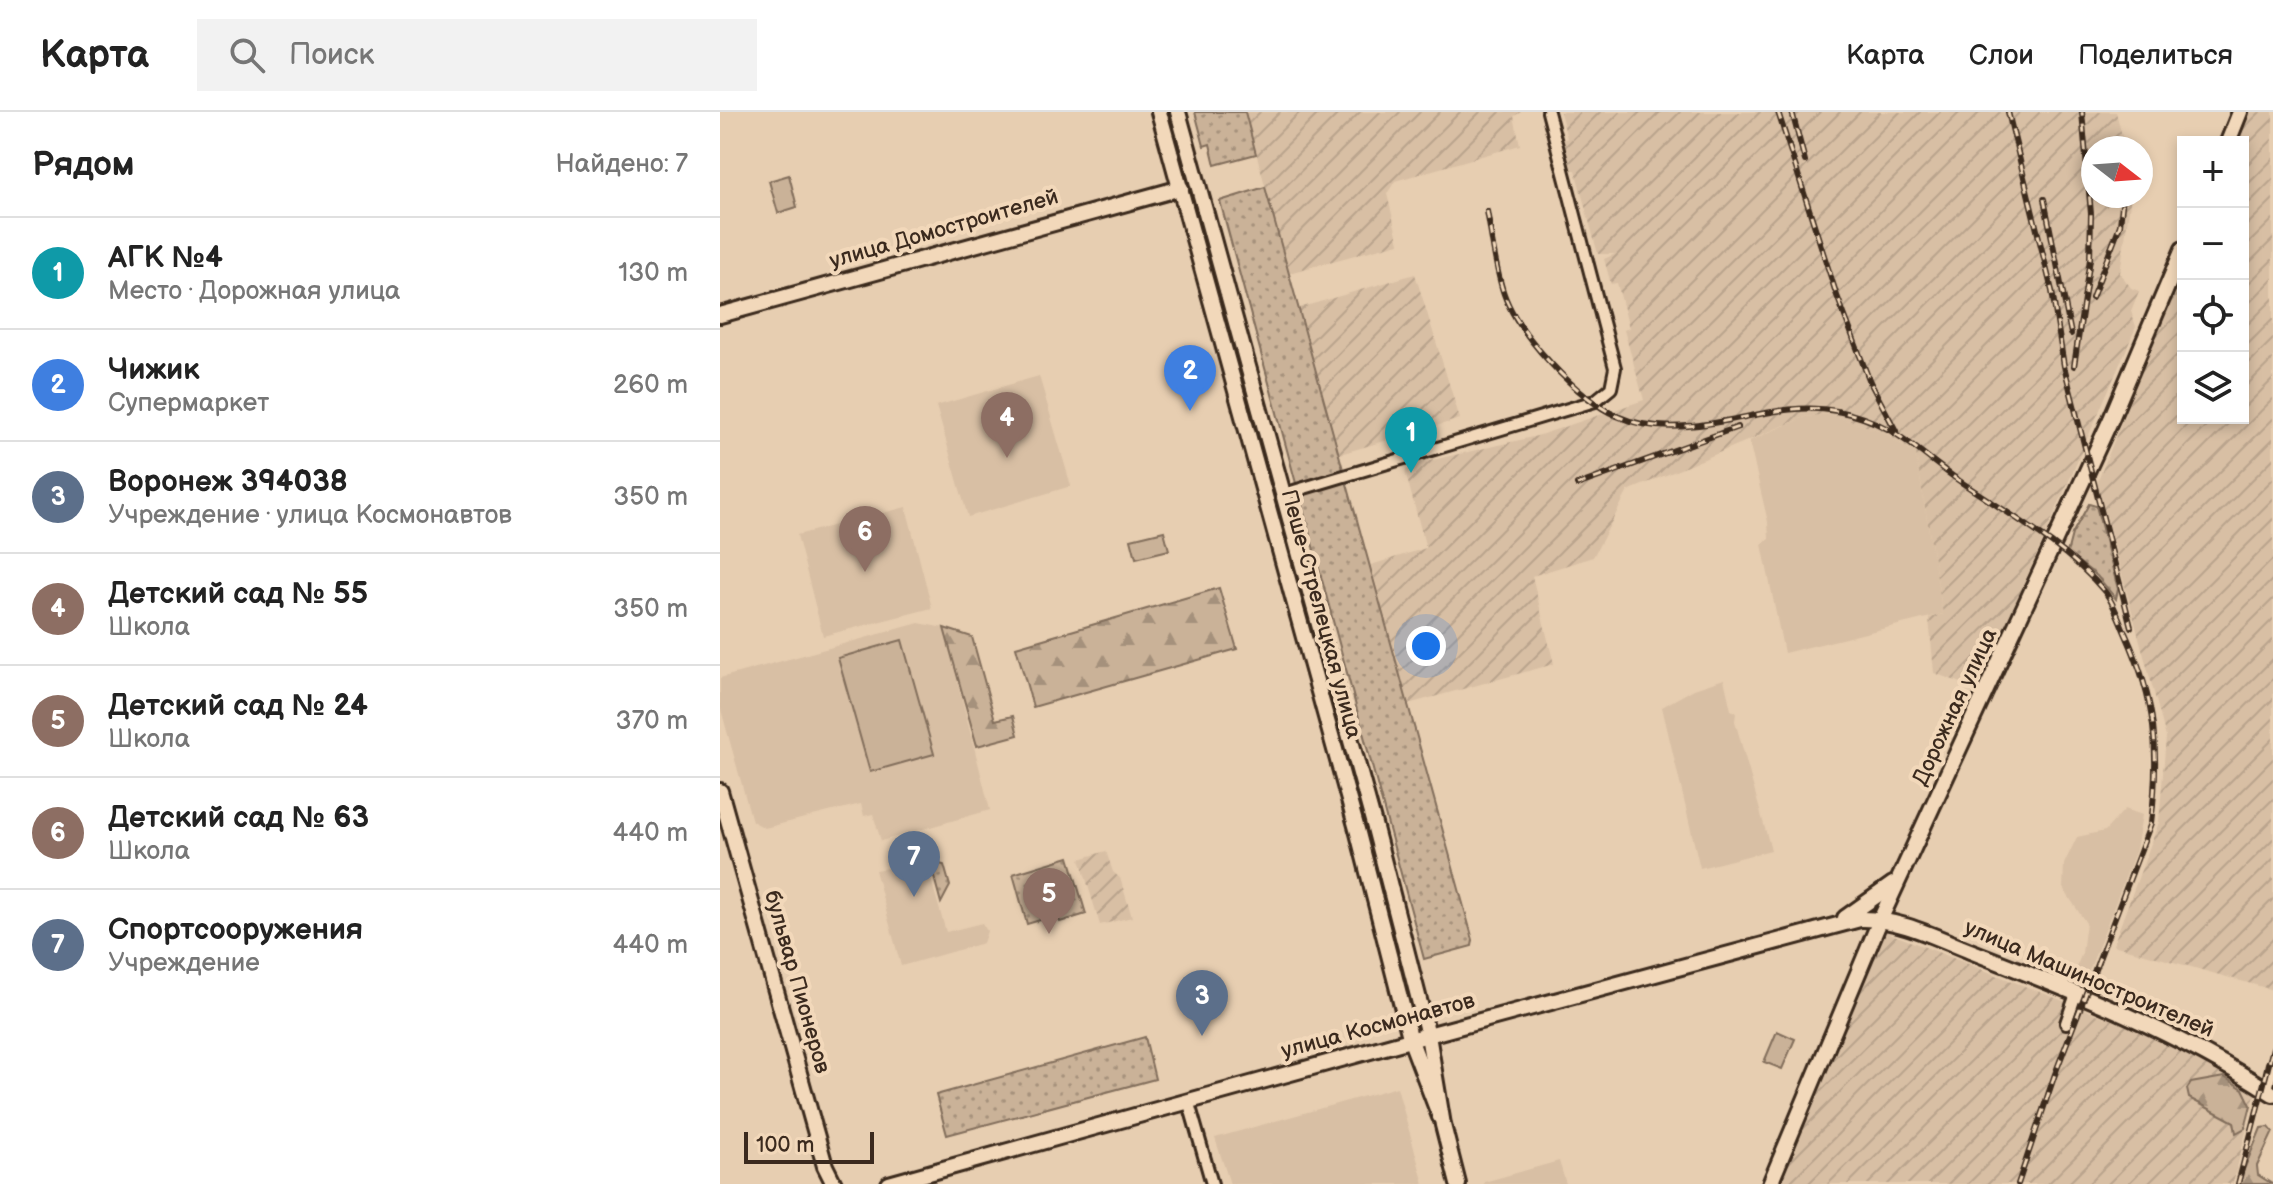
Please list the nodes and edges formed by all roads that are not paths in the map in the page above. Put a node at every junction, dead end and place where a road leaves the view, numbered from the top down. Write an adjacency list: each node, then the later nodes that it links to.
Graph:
1 (1159, 112): 6 (street, Пеше-Стрелецкая улица)
2 (1178, 112): 9 (street, Пеше-Стрелецкая улица)
3 (1548, 112): 9 (street)
4 (2240, 112): 5 (street)
5 (2230, 136)
6 (1181, 188): 8 (street, улица Домостроителей); 17 (street, Пеше-Стрелецкая улица)
7 (2177, 263): 11 (street, Дорожная улица)
8 (720, 315)
9 (1284, 494): 16 (street, Пеше-Стрелецкая улица)
10 (720, 791): 22 (street, бульвар Пионеров)
11 (1899, 879): 12 (street, Дорожная улица); 13 (street)
12 (1881, 918): 13 (street, улица Космонавтов); 14 (street, улица Машиностроителей); 26 (street, Дорожная улица)
13 (1834, 923): 16 (street, улица Космонавтов)
14 (2076, 994): 15 (street); 19 (street, улица Машиностроителей)
15 (2066, 1023)
16 (1428, 1035): 17 (street, улица Космонавтов); 21 (street, Пеше-Стрелецкая улица)
17 (1411, 1041): 20 (street, улица Космонавтов); 21 (street, Пеше-Стрелецкая улица)
18 (2273, 1064): 19 (street)
19 (2270, 1092)
20 (1188, 1100): 23 (street, улица Космонавтов); 24 (street)
21 (1443, 1125): 25 (street, Пеше-Стрелецкая улица)
22 (834, 1184)
23 (889, 1184)
24 (1212, 1184)
25 (1458, 1184)
26 (1770, 1184)

